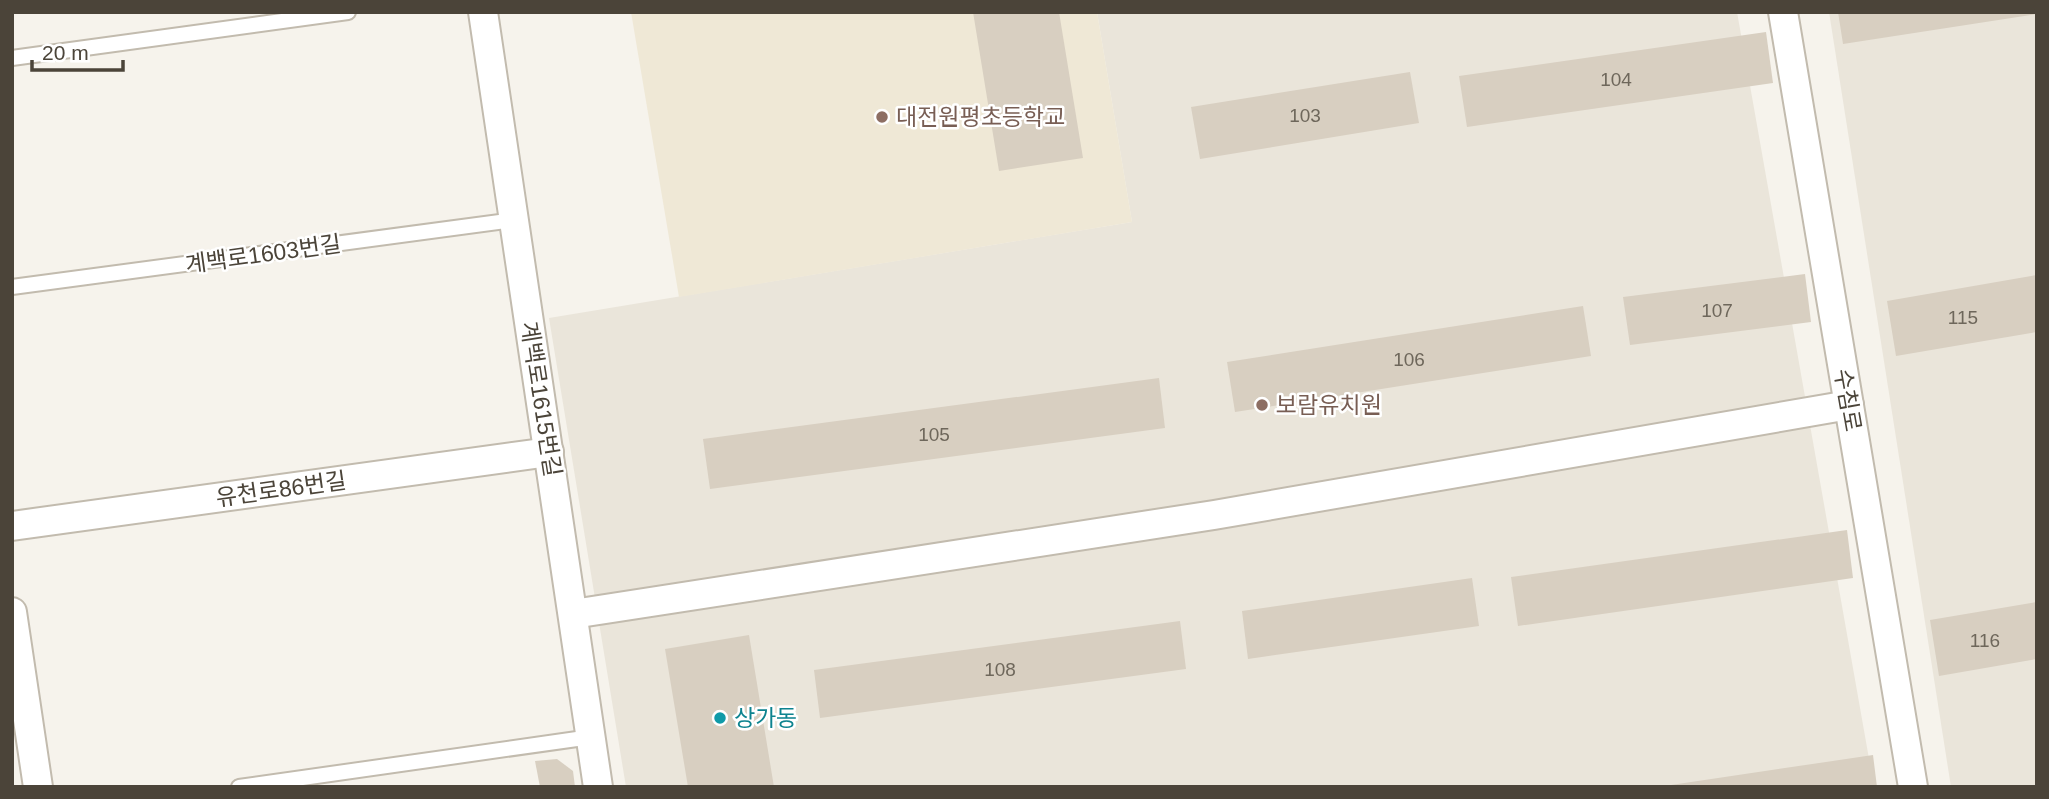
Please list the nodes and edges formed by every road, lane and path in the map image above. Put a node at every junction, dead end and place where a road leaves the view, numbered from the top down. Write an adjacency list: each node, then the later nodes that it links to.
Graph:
1 (348, 12): 4 (lane)
2 (483, 12): 5 (street, 계백로1615번길)
3 (1783, 12): 7 (street, 수침로)
4 (12, 58)
5 (514, 220): 6 (lane, 계백로1603번길); 8 (street, 계백로1615번길)
6 (12, 287)
7 (1849, 405): 11 (street); 16 (street, 수침로)
8 (549, 452): 9 (street, 유천로86번길); 11 (street, 계백로1615번길)
9 (12, 526)
10 (12, 611): 13 (street)
11 (573, 614): 12 (street, 계백로1615번길)
12 (591, 737): 14 (lane); 15 (street, 계백로1615번길)
13 (38, 787)
14 (240, 787)
15 (598, 787)
16 (1913, 787)

